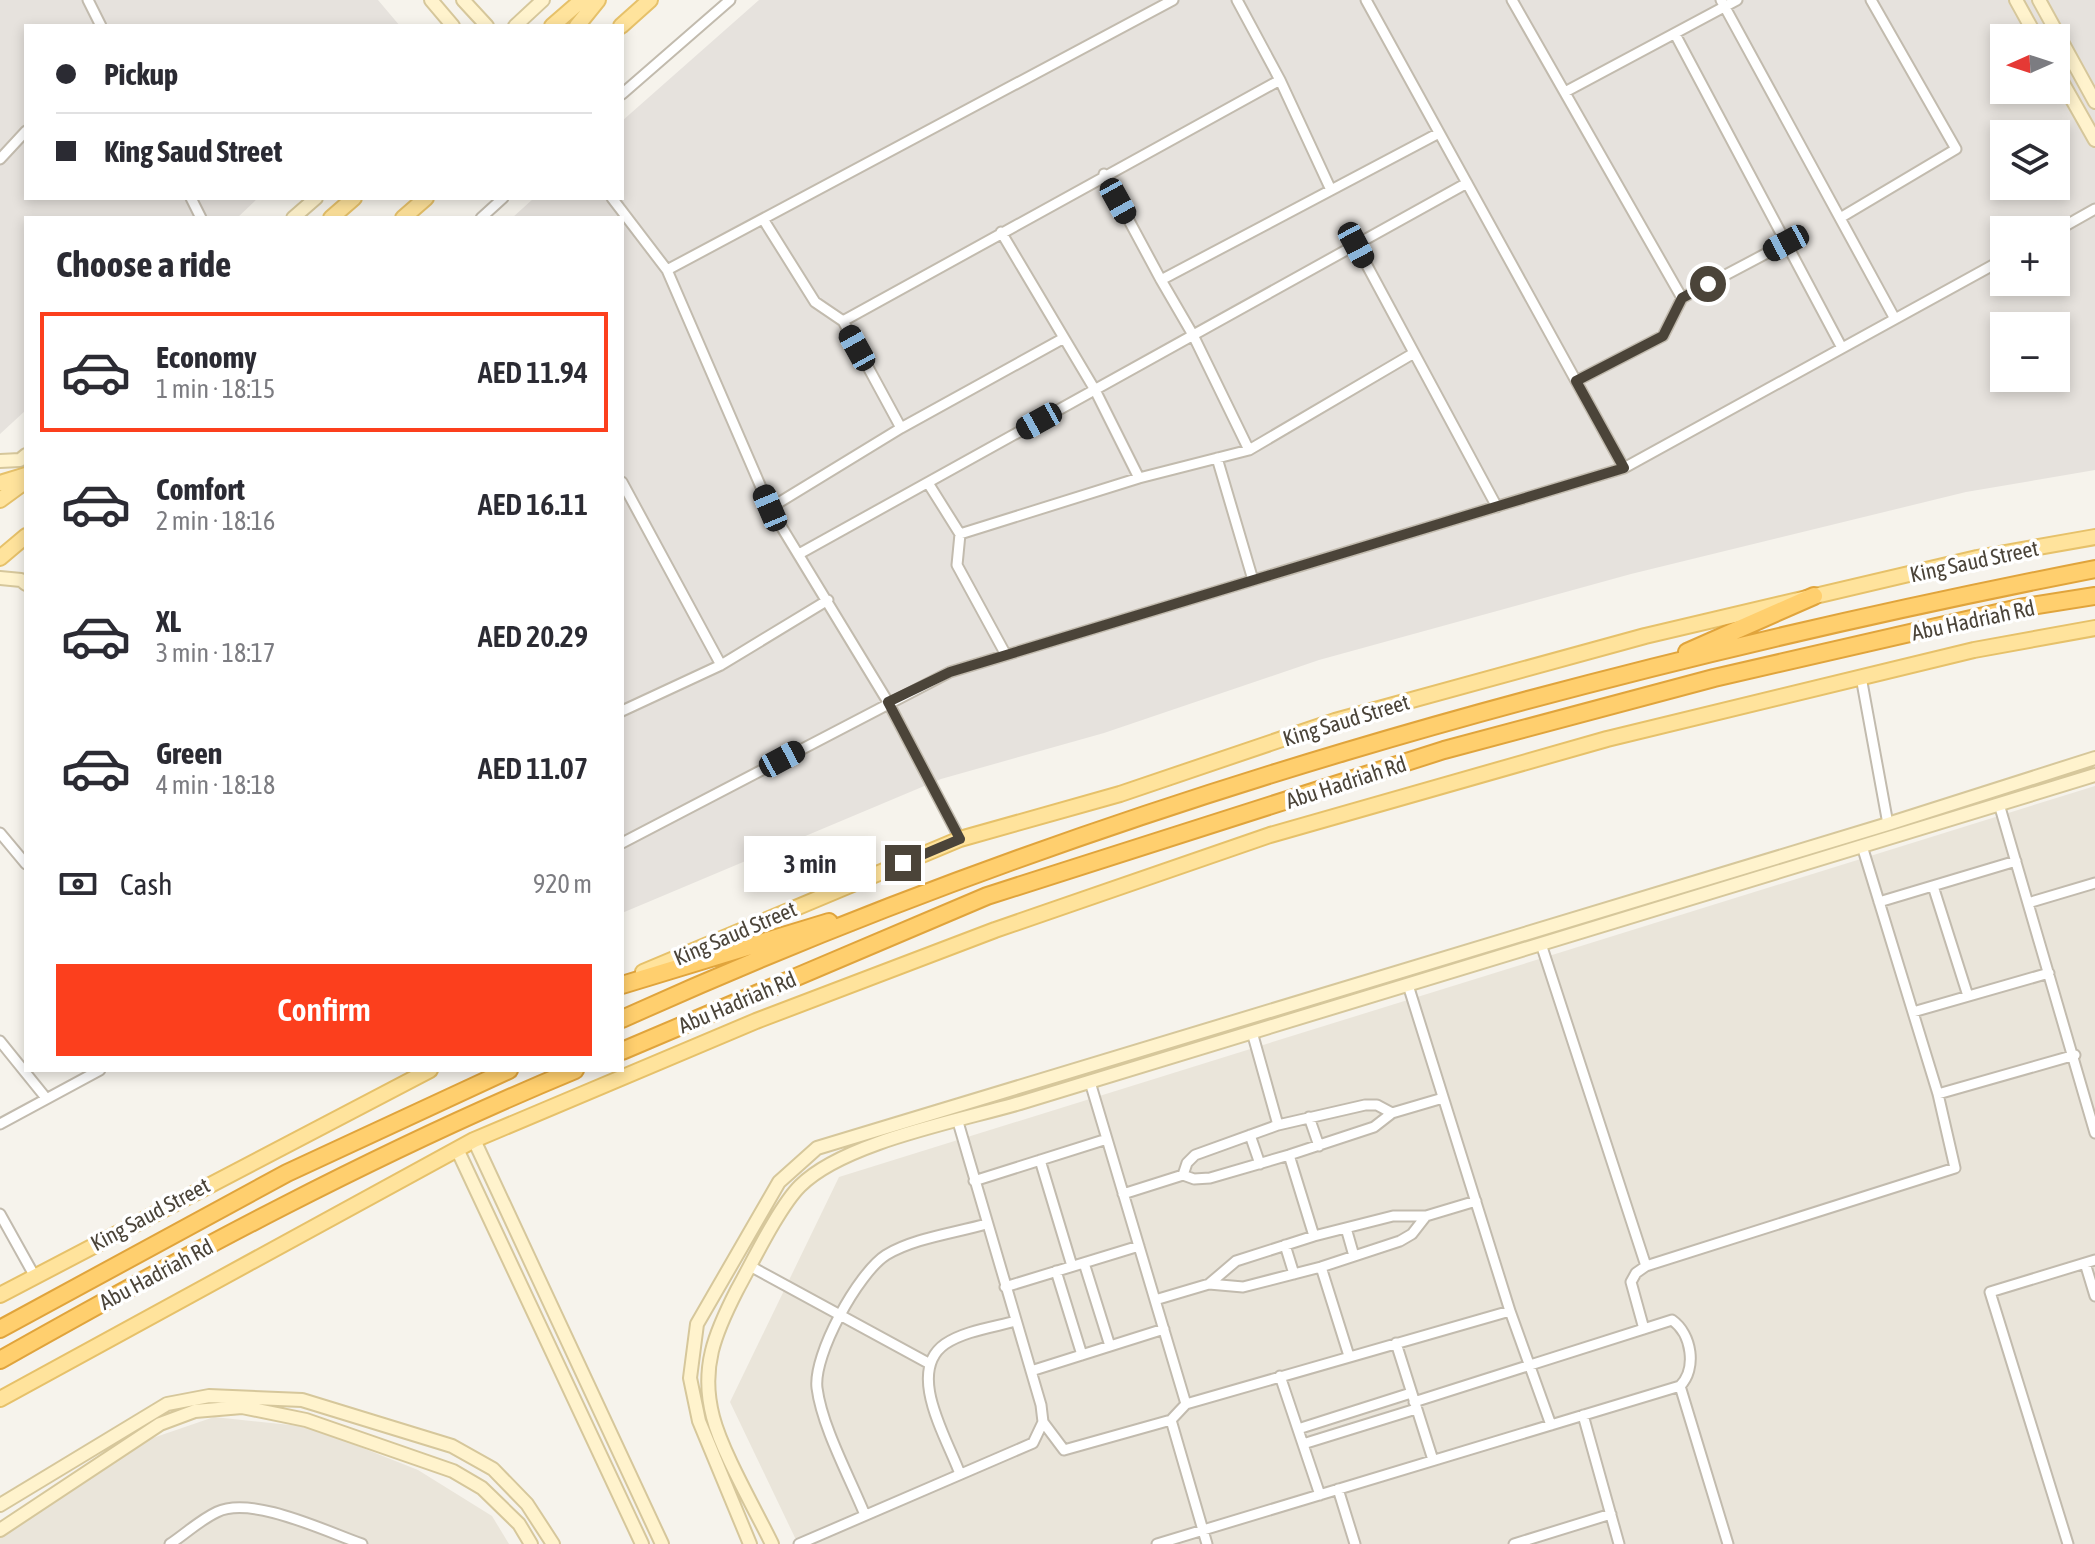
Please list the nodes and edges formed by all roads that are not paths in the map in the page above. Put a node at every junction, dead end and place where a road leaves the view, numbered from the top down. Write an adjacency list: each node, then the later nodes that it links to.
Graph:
1 (88, 0): 20 (street)
2 (431, 0): 21 (street)
3 (463, 0): 22 (street)
4 (543, 0): 23 (street)
5 (582, 0): 24 (main road)
6 (598, 0): 25 (main road)
7 (650, 0): 26 (main road)
8 (730, 0): 30 (street)
9 (1150, 0): 19 (street)
10 (1173, 0): 19 (street)
11 (1237, 0): 29 (street)
12 (1366, 0): 35 (street)
13 (1512, 0): 31 (street)
14 (1737, 0): 18 (street)
15 (1871, 0): 51 (street)
16 (2016, 0): 27 (street)
17 (2039, 0): 33 (street)
18 (1723, 4): 28 (street); 51 (street)
19 (1156, 10): 52 (street)
20 (100, 24)
21 (451, 24)
22 (485, 24)
23 (517, 24)
24 (554, 24)
25 (579, 24)
26 (623, 24)
27 (2029, 24)
28 (1675, 34): 31 (street); 55 (street)
29 (1280, 80): 38 (street); 40 (street)
30 (624, 92)
31 (1565, 92): 60 (street)
32 (2070, 96): 36 (street)
33 (2095, 102)
34 (24, 133): 37 (street)
35 (1439, 133): 39 (street); 40 (street)
36 (2095, 140)
37 (0, 159)
38 (1104, 174): 54 (street); 59 (street)
39 (1467, 183): 56 (street); 67 (street)
40 (1331, 190): 59 (street)
41 (314, 200): 47 (street)
42 (352, 200): 48 (main road)
43 (424, 200): 49 (main road)
44 (501, 200): 50 (street)
45 (614, 200): 58 (street)
46 (2095, 209): 53 (street)
47 (295, 216)
48 (333, 216)
49 (405, 216)
50 (483, 216)
51 (1840, 218): 61 (street)
52 (763, 219): 58 (street); 62 (street)
53 (2070, 223)
54 (1001, 232): 62 (street); 64 (street)
55 (1786, 243): 60 (street); 65 (street)
56 (1356, 245): 63 (street); 66 (street)
57 (1990, 267): 61 (street)
58 (667, 270): 83 (street)
59 (1161, 280): 63 (street)
60 (1682, 298): 67 (street)
61 (1895, 319): 65 (street)
62 (843, 321): 69 (street)
63 (1193, 335): 68 (street); 70 (street)
64 (1064, 338): 68 (street); 69 (street)
65 (1842, 348): 74 (street)
66 (1414, 353): 70 (street); 82 (street)
67 (1576, 381): 74 (street)
68 (1095, 390): 76 (street); 79 (street)
69 (901, 428): 83 (street)
70 (1249, 450): 72 (street)
71 (24, 457): 73 (street)
72 (1217, 458): 76 (street); 91 (street)
73 (0, 461)
74 (1624, 468): 82 (street)
75 (24, 478): 78 (main road)
76 (1139, 478): 84 (street)
77 (24, 480): 81 (main road)
78 (0, 483)
79 (928, 483): 84 (street); 87 (street)
80 (624, 486): 98 (street)
81 (0, 500)
82 (1497, 507): 91 (street)
83 (770, 508): 87 (street)
84 (960, 534): 97 (street)
85 (2095, 537): 93 (main road, King Saud Street)
86 (24, 538): 88 (main road)
87 (799, 554): 95 (street)
88 (0, 558)
89 (2095, 569): 99 (highway, Abu Hadriah Rd)
90 (0, 578): 92 (street)
91 (1253, 580): 97 (street)
92 (24, 582)
93 (1814, 596): 99 (highway); 108 (main road, King Saud Street)
94 (2095, 596): 128 (highway, Abu Hadriah Rd)
95 (828, 600): 98 (street); 101 (street)
96 (2095, 628): 100 (main road)
97 (1006, 655): 101 (street)
98 (721, 665): 102 (street)
99 (1652, 667): 115 (highway, Abu Hadriah Rd)
100 (1861, 677): 106 (street); 148 (main road)
101 (888, 702): 108 (street); 109 (street)
102 (624, 710)
103 (2095, 758): 106 (street)
104 (2095, 775): 105 (street)
105 (1999, 804): 110 (street); 111 (street)
106 (1888, 824): 223 (street)
107 (0, 833): 112 (street)
108 (960, 839): 120 (main road, King Saud Street)
109 (624, 842)
110 (1862, 846): 116 (street); 118 (street)
111 (2016, 861): 114 (street); 117 (street)
112 (24, 862)
113 (2095, 883): 117 (street)
114 (1933, 886): 116 (street); 123 (street)
115 (914, 896): 121 (highway); 125 (highway, Abu Hadriah Rd)
116 (1879, 902): 124 (street)
117 (2028, 903): 119 (street)
118 (1541, 944): 122 (street); 171 (street)
119 (2049, 973): 123 (street); 129 (street)
120 (624, 982)
121 (624, 982)
122 (1408, 985): 126 (street); 139 (street)
123 (1968, 996): 124 (street)
124 (1913, 1012): 137 (street)
125 (624, 1018)
126 (1252, 1032): 136 (street); 144 (street)
127 (0, 1041): 130 (street)
128 (624, 1050)
129 (2075, 1055): 137 (street); 145 (street)
130 (24, 1071)
131 (25, 1072): 138 (street)
132 (96, 1072): 138 (street)
133 (426, 1072): 175 (main road, King Saud Street)
134 (505, 1072): 184 (highway, Abu Hadriah Rd)
135 (570, 1072): 191 (highway, Abu Hadriah Rd)
136 (1090, 1082): 142 (street); 147 (street)
137 (1938, 1094): 171 (street)
138 (46, 1098): 143 (street)
139 (1443, 1098): 140 (street); 158 (street)
140 (1392, 1113): 141 (street); 150 (street)
141 (1309, 1117): 144 (street); 150 (street)
142 (958, 1122): 156 (street); 169 (street)
143 (0, 1124)
144 (1278, 1125): 146 (street)
145 (2094, 1134): 149 (street)
146 (1250, 1135): 154 (street); 155 (street)
147 (1107, 1139): 153 (street); 157 (street)
148 (474, 1140): 151 (main road); 222 (street)
149 (2095, 1145)
150 (1319, 1146): 152 (street)
151 (457, 1149): 197 (main road); 221 (street)
152 (1289, 1155): 154 (street); 163 (street)
153 (1040, 1160): 156 (street); 170 (street)
154 (1260, 1164): 155 (street)
155 (1183, 1175): 157 (street)
156 (974, 1181): 161 (street)
157 (1123, 1194): 165 (street)
158 (1476, 1201): 160 (street); 181 (street)
159 (0, 1214): 175 (street)
160 (1426, 1216): 162 (street); 166 (street)
161 (986, 1224): 177 (street); 182 (street)
162 (1346, 1228): 163 (street); 166 (street)
163 (1314, 1236): 164 (street)
164 (1285, 1245): 174 (street); 176 (street)
165 (1139, 1246): 168 (street); 180 (street)
166 (1354, 1256): 172 (street)
167 (2090, 1262): 179 (street); 232 (street)
168 (1084, 1263): 170 (street); 188 (street)
169 (750, 1266): 182 (street); 224 (street)
170 (1072, 1266): 173 (street)
171 (1646, 1266): 186 (street)
172 (1321, 1267): 174 (street); 190 (street)
173 (1056, 1271): 177 (street); 189 (street)
174 (1294, 1274): 176 (street)
175 (34, 1275): 178 (main road, King Saud Street)
176 (1209, 1284): 180 (street)
177 (1005, 1287): 183 (street)
178 (0, 1295)
179 (2095, 1296)
180 (1155, 1300): 185 (street)
181 (1510, 1311): 187 (street); 193 (street)
182 (840, 1316): 192 (street); 212 (street)
183 (1016, 1321): 192 (street); 194 (street)
184 (0, 1329)
185 (1164, 1329): 188 (street); 199 (street)
186 (1644, 1329): 193 (street); 196 (street)
187 (1396, 1343): 190 (street); 198 (street)
188 (1110, 1346): 189 (street)
189 (1082, 1355): 194 (street)
190 (1349, 1356): 195 (street)
191 (0, 1360)
192 (930, 1364): 207 (street)
193 (1530, 1366): 198 (street); 203 (street)
194 (1031, 1371): 202 (street)
195 (1280, 1376): 199 (street); 204 (street)
196 (1680, 1386): 200 (street); 231 (street)
197 (0, 1399)
198 (1414, 1401): 204 (street); 205 (street); 206 (street)
199 (1186, 1404): 201 (street)
200 (1583, 1415): 203 (street); 211 (street)
201 (1171, 1420): 202 (street); 214 (street)
202 (1043, 1422): 207 (street)
203 (1551, 1425): 206 (street)
204 (1298, 1429): 205 (street)
205 (1303, 1444): 209 (street)
206 (1433, 1460): 208 (street)
207 (960, 1474): 212 (street)
208 (1338, 1489): 209 (street); 228 (street)
209 (1320, 1495): 214 (street)
210 (0, 1505): 220 (street)
211 (1611, 1514): 229 (street); 230 (street)
212 (865, 1515): 225 (street)
213 (0, 1530): 219 (street)
214 (1202, 1530): 226 (street); 227 (street)
215 (330, 1533): 216 (street); 217 (street); 218 (street)
216 (170, 1544)
217 (326, 1544)
218 (362, 1544)
219 (531, 1544)
220 (553, 1544)
221 (642, 1544)
222 (662, 1544)
223 (750, 1544)
224 (772, 1544)
225 (799, 1544)
226 (1157, 1544)
227 (1207, 1544)
228 (1355, 1544)
229 (1514, 1544)
230 (1619, 1544)
231 (1728, 1544)
232 (2068, 1544)

